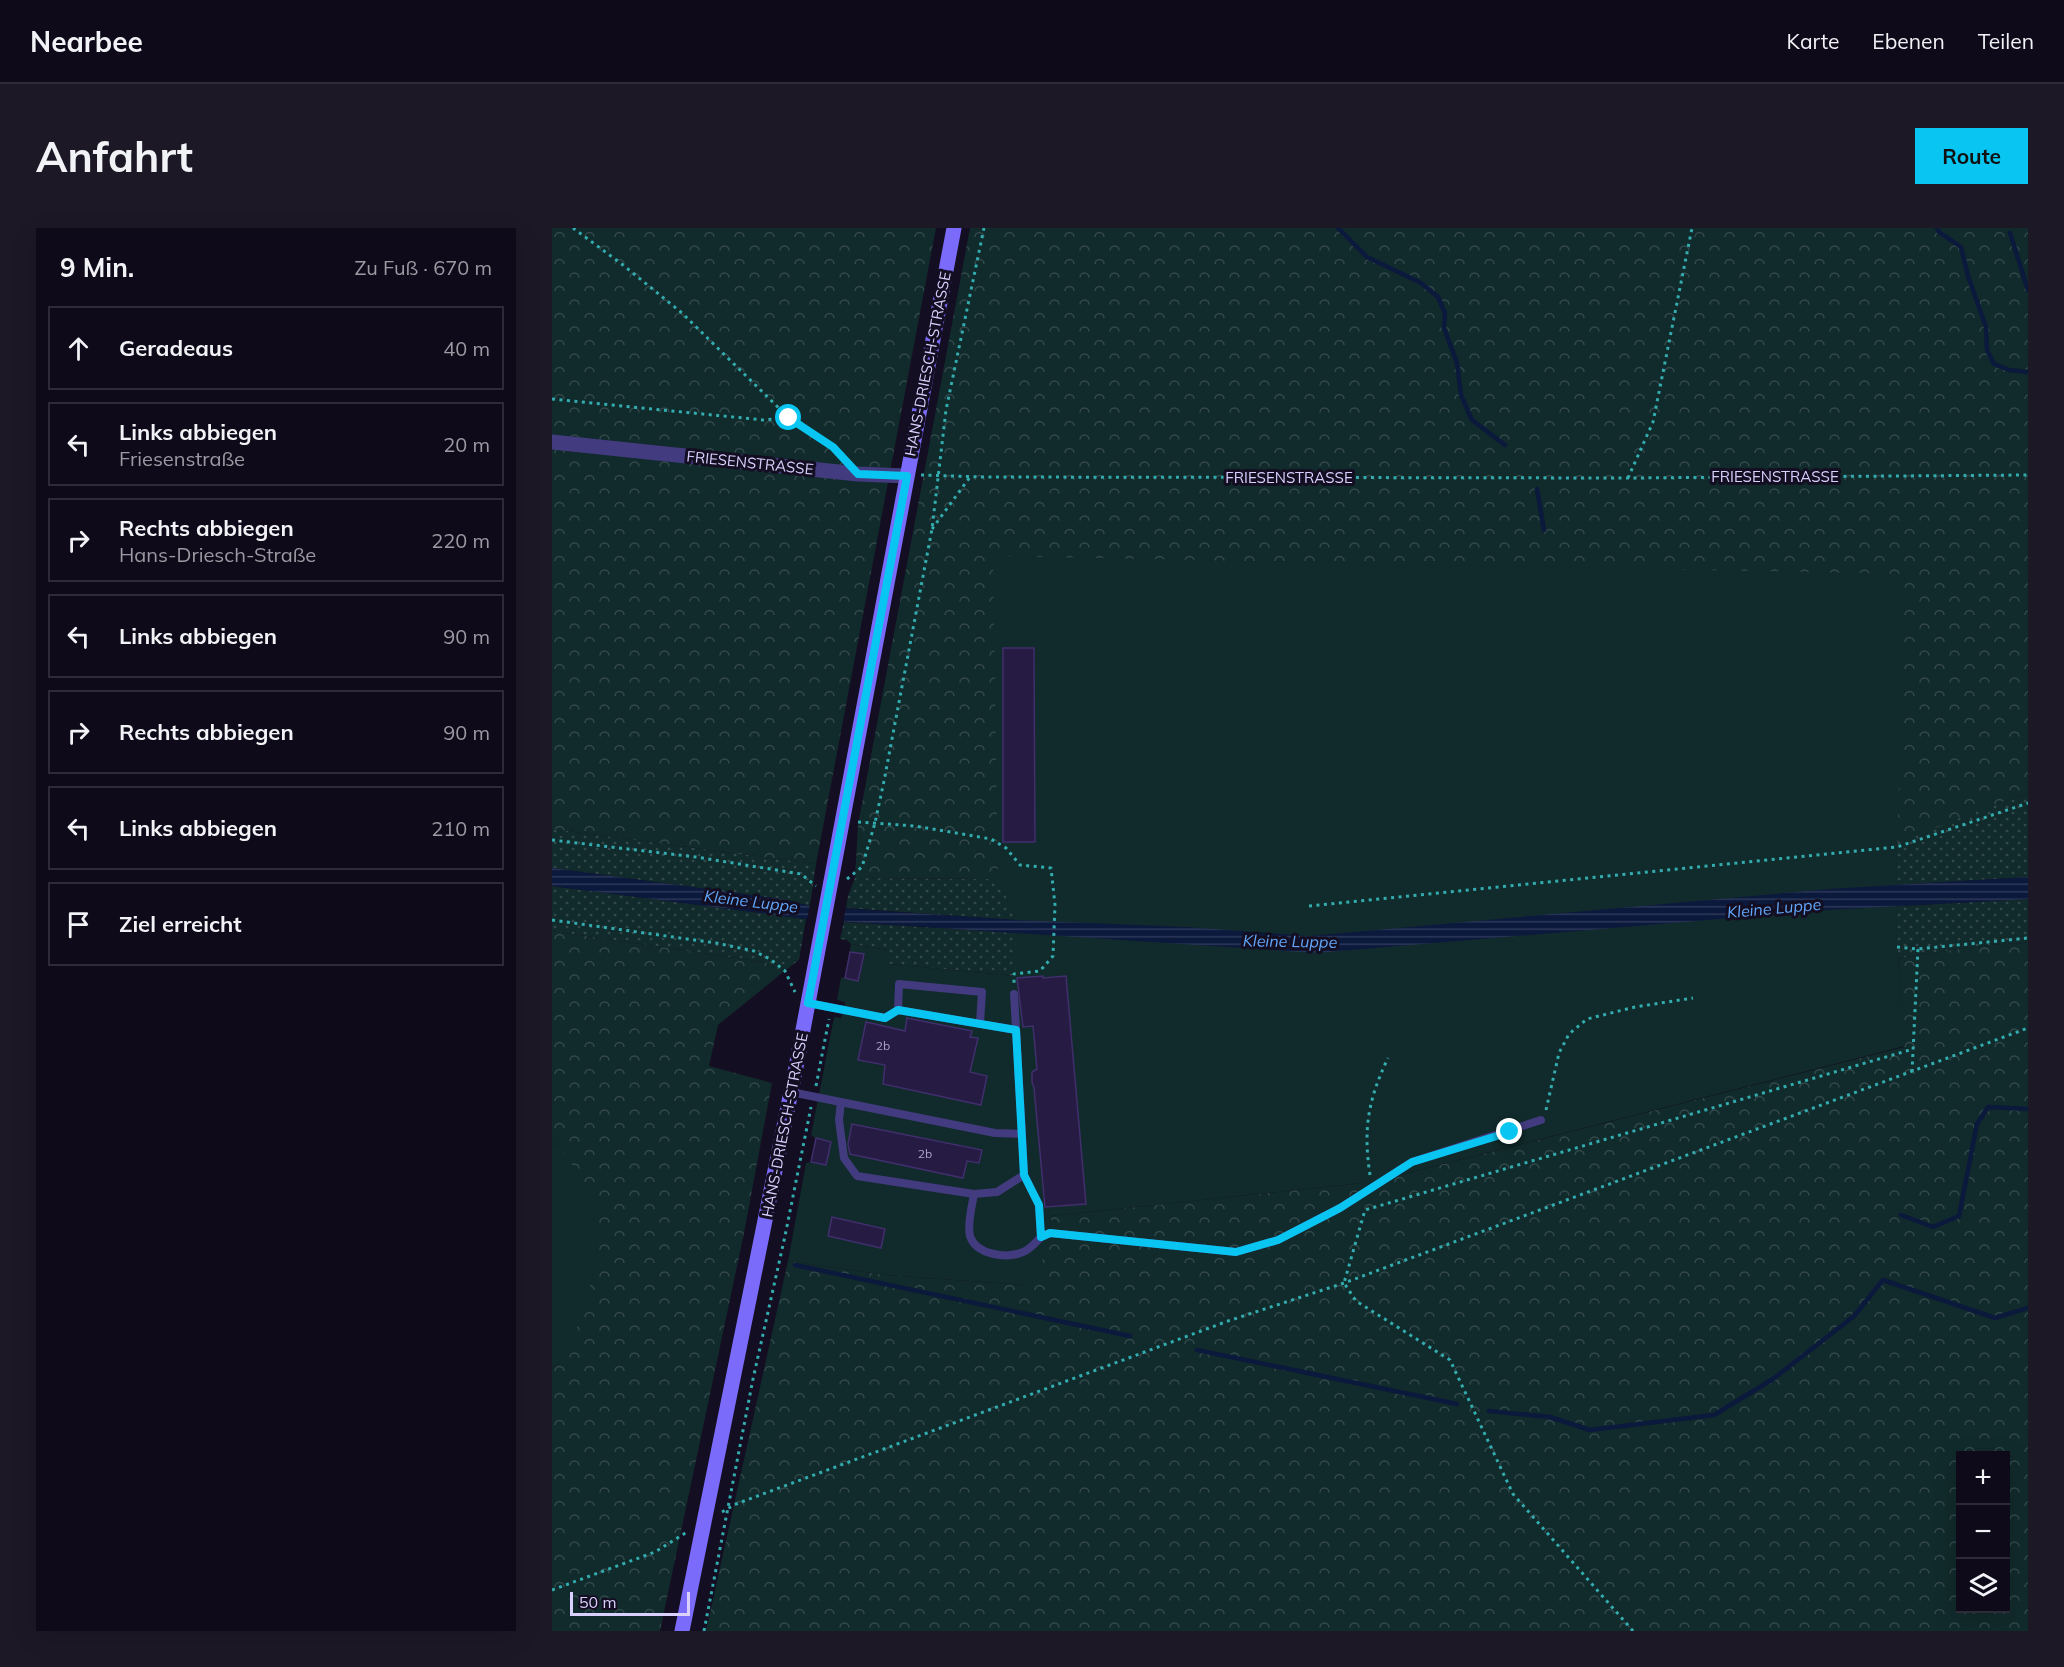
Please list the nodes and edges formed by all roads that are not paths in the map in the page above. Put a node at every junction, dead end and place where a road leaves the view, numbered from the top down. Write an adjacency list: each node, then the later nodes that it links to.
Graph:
1 (954, 228): 3 (main road, HANS-DRIESCH-STRASSE)
2 (552, 442): 3 (street, FRIESENSTRASSE)
3 (907, 476): 5 (main road, HANS-DRIESCH-STRASSE)
4 (1014, 994): 8 (lane)
5 (808, 1003): 6 (lane); 9 (main road, HANS-DRIESCH-STRASSE)
6 (898, 1010): 7 (lane); 7 (lane)
7 (980, 1023): 8 (lane)
8 (1016, 1030): 12 (lane)
9 (791, 1092): 10 (lane); 16 (main road, HANS-DRIESCH-STRASSE)
10 (841, 1102): 12 (lane); 14 (lane)
11 (1541, 1120): 15 (lane)
12 (1022, 1134): 13 (lane)
13 (1024, 1175): 14 (lane); 15 (lane)
14 (974, 1194): 15 (lane)
15 (1041, 1237)
16 (682, 1631)

